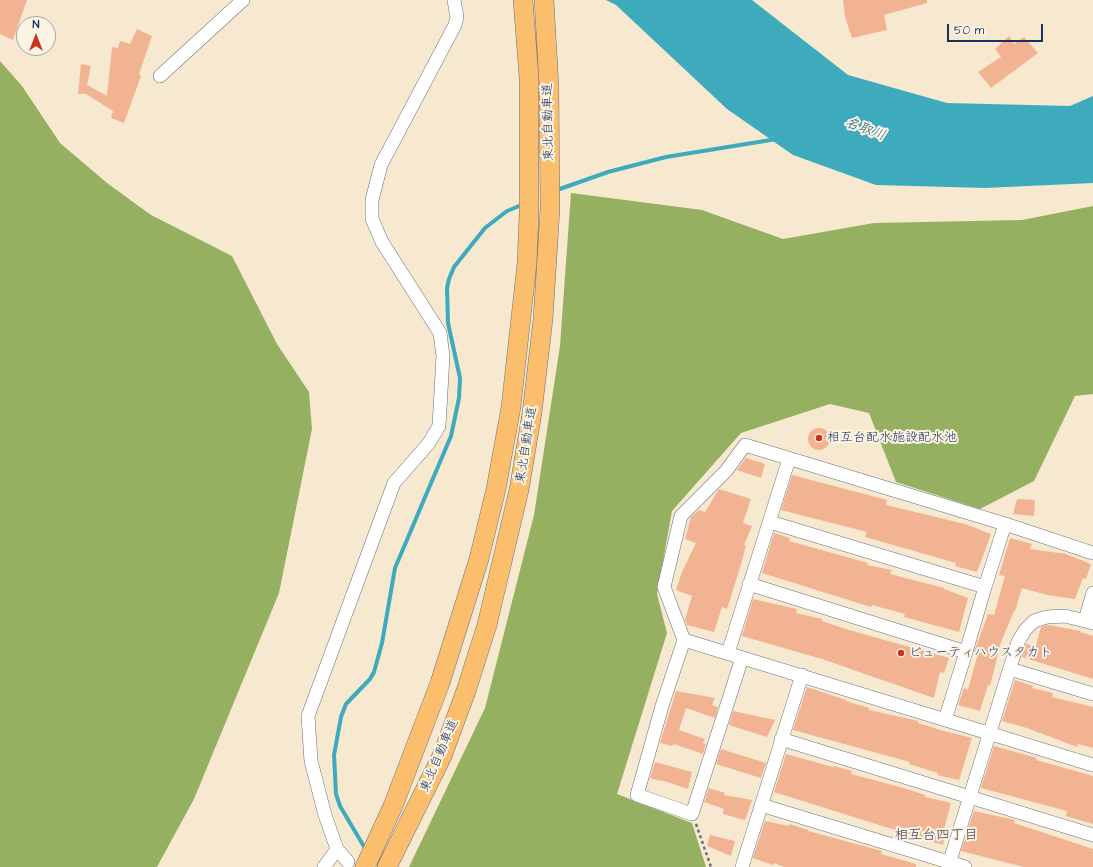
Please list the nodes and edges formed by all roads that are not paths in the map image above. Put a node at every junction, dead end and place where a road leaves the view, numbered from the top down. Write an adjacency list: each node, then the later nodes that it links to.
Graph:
1 (243, 0): 5 (street)
2 (454, 0): 28 (street)
3 (523, 0): 29 (highway, 東北自動車道)
4 (544, 0): 30 (highway, 東北自動車道)
5 (160, 76)
6 (789, 459): 7 (street); 8 (street); 14 (street)
7 (770, 522): 10 (street); 11 (street)
8 (1005, 524): 9 (street); 11 (street)
9 (1093, 553)
10 (749, 584): 15 (street); 16 (street)
11 (985, 587): 15 (street)
12 (1093, 593): 13 (street)
13 (1089, 622): 18 (street)
14 (684, 640): 16 (street); 17 (street)
15 (966, 652): 21 (street)
16 (728, 653): 17 (street)
17 (742, 658): 19 (street)
18 (1010, 669): 20 (street); 22 (street)
19 (802, 675): 21 (street); 23 (street)
20 (1093, 694)
21 (945, 720): 22 (street)
22 (989, 734): 24 (street); 25 (street)
23 (781, 739): 25 (street); 26 (street)
24 (1093, 765)
25 (969, 796): 27 (street); 31 (street)
26 (761, 804): 31 (street); 33 (street)
27 (1093, 835)
28 (337, 849): 29 (street); 32 (street)
29 (356, 864)
30 (389, 864)
31 (949, 865): 34 (street)
32 (324, 867)
33 (742, 867)
34 (965, 867)

